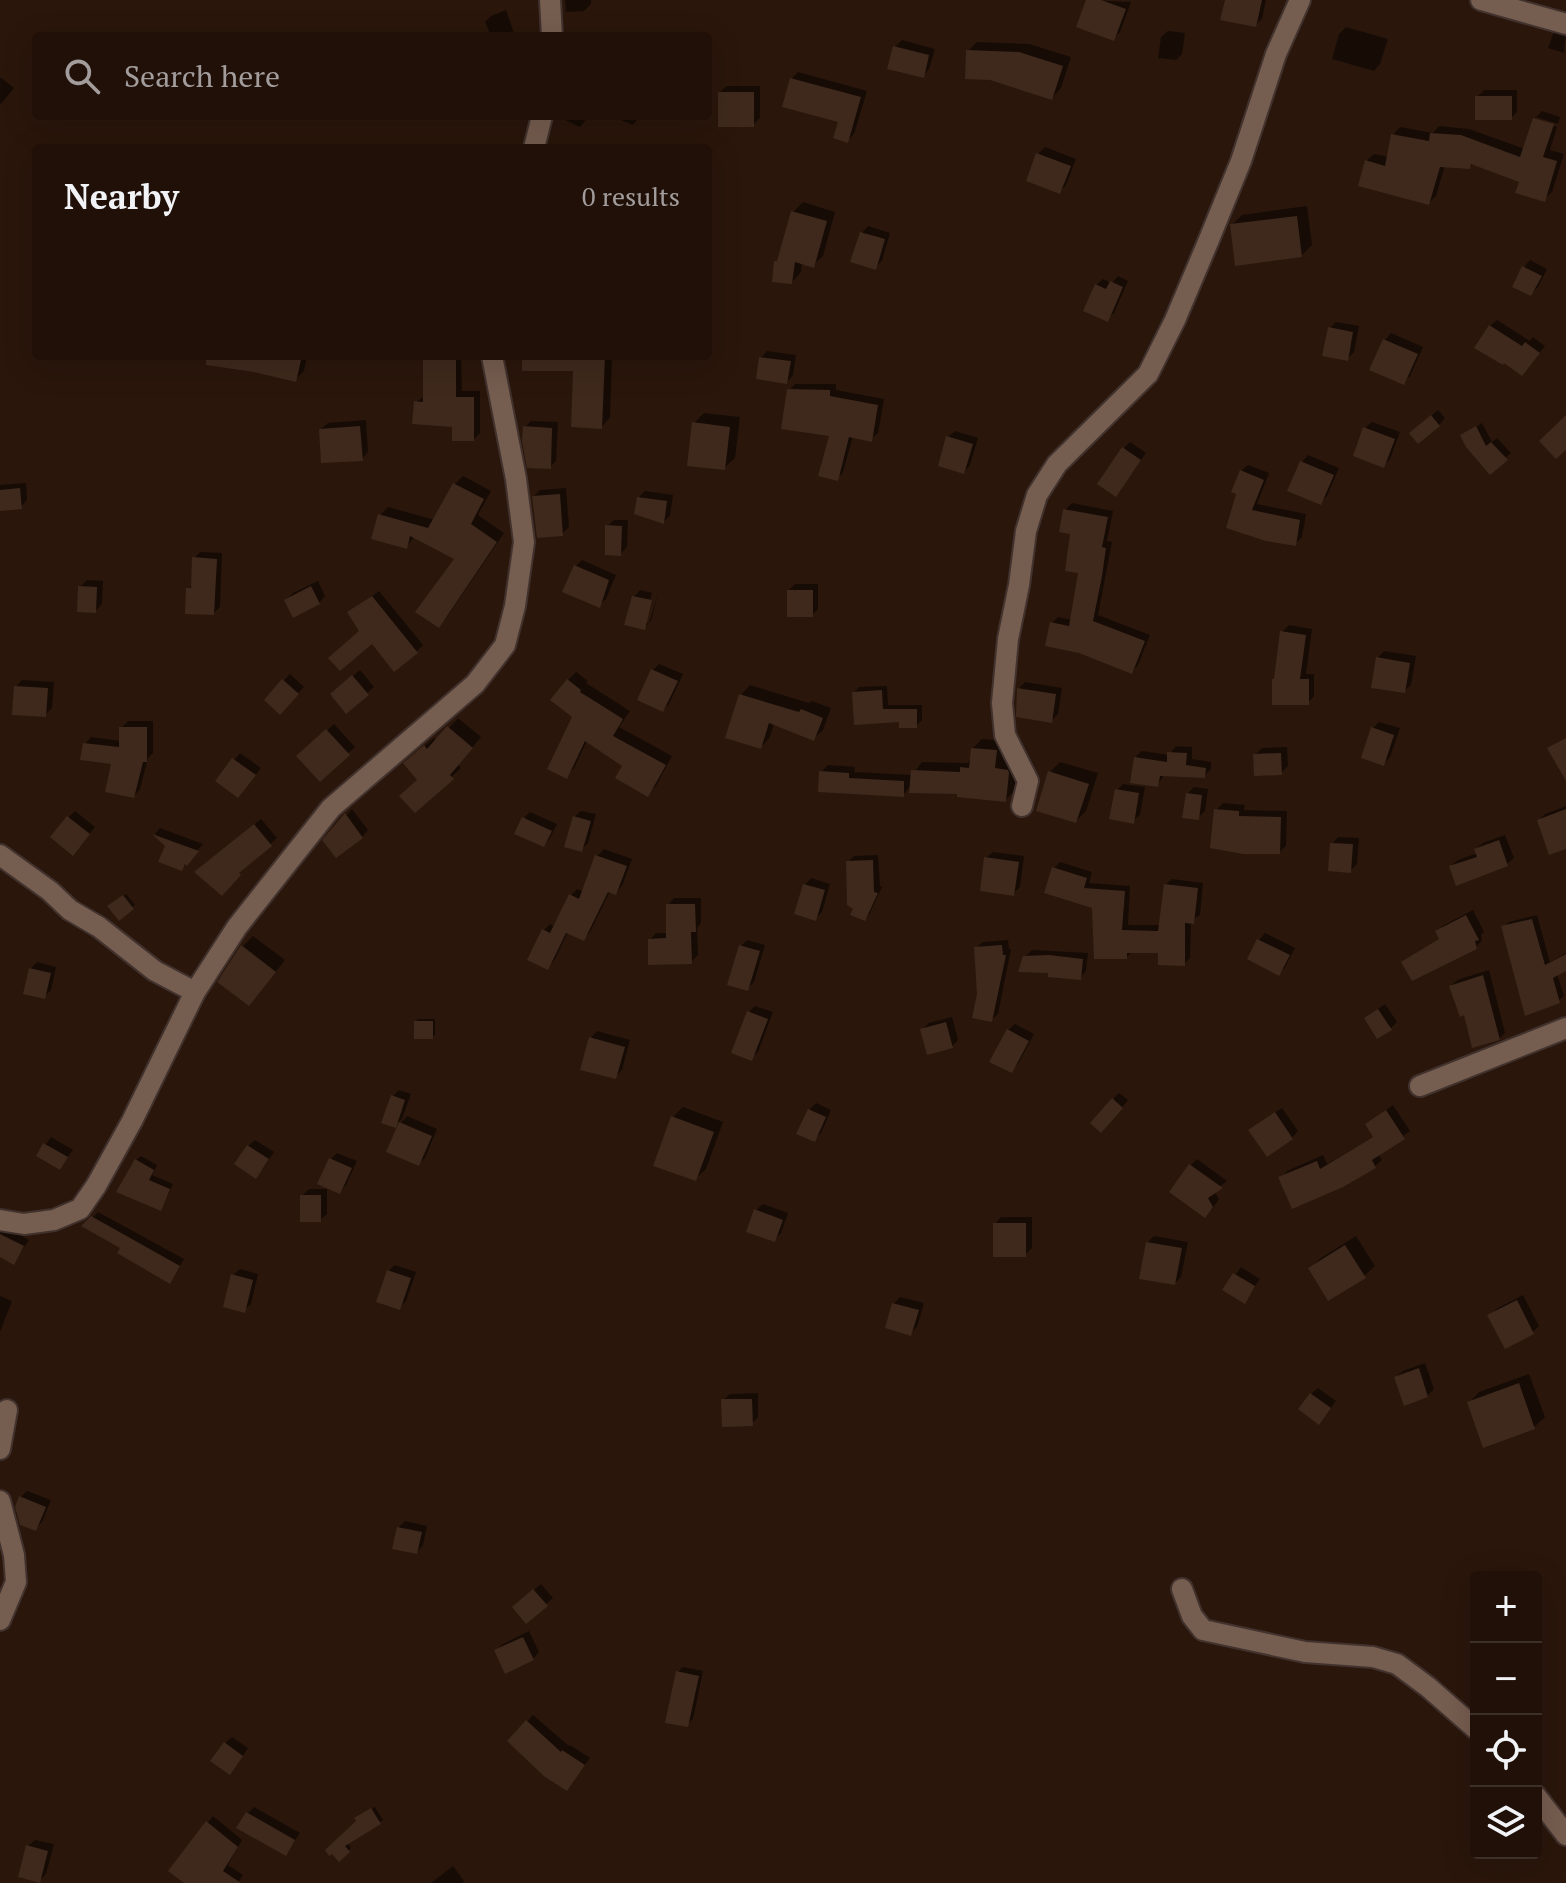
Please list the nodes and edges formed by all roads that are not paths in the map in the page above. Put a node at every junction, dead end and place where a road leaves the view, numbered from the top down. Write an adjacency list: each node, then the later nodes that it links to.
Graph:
1 (550, 0): 5 (street)
2 (1300, 0): 9 (street)
3 (1481, 0): 4 (street)
4 (1566, 24)
5 (552, 32)
6 (541, 120): 7 (street)
7 (535, 144)
8 (493, 360): 11 (street)
9 (1022, 806)
10 (0, 855): 11 (street)
11 (195, 992): 14 (street)
12 (1566, 1028): 13 (street)
13 (1420, 1086)
14 (0, 1220)
15 (7, 1410): 16 (street)
16 (0, 1449)
17 (0, 1501): 19 (street)
18 (1182, 1589): 20 (street)
19 (0, 1620)
20 (1470, 1724)
21 (1542, 1804): 22 (street)
22 (1566, 1835)

